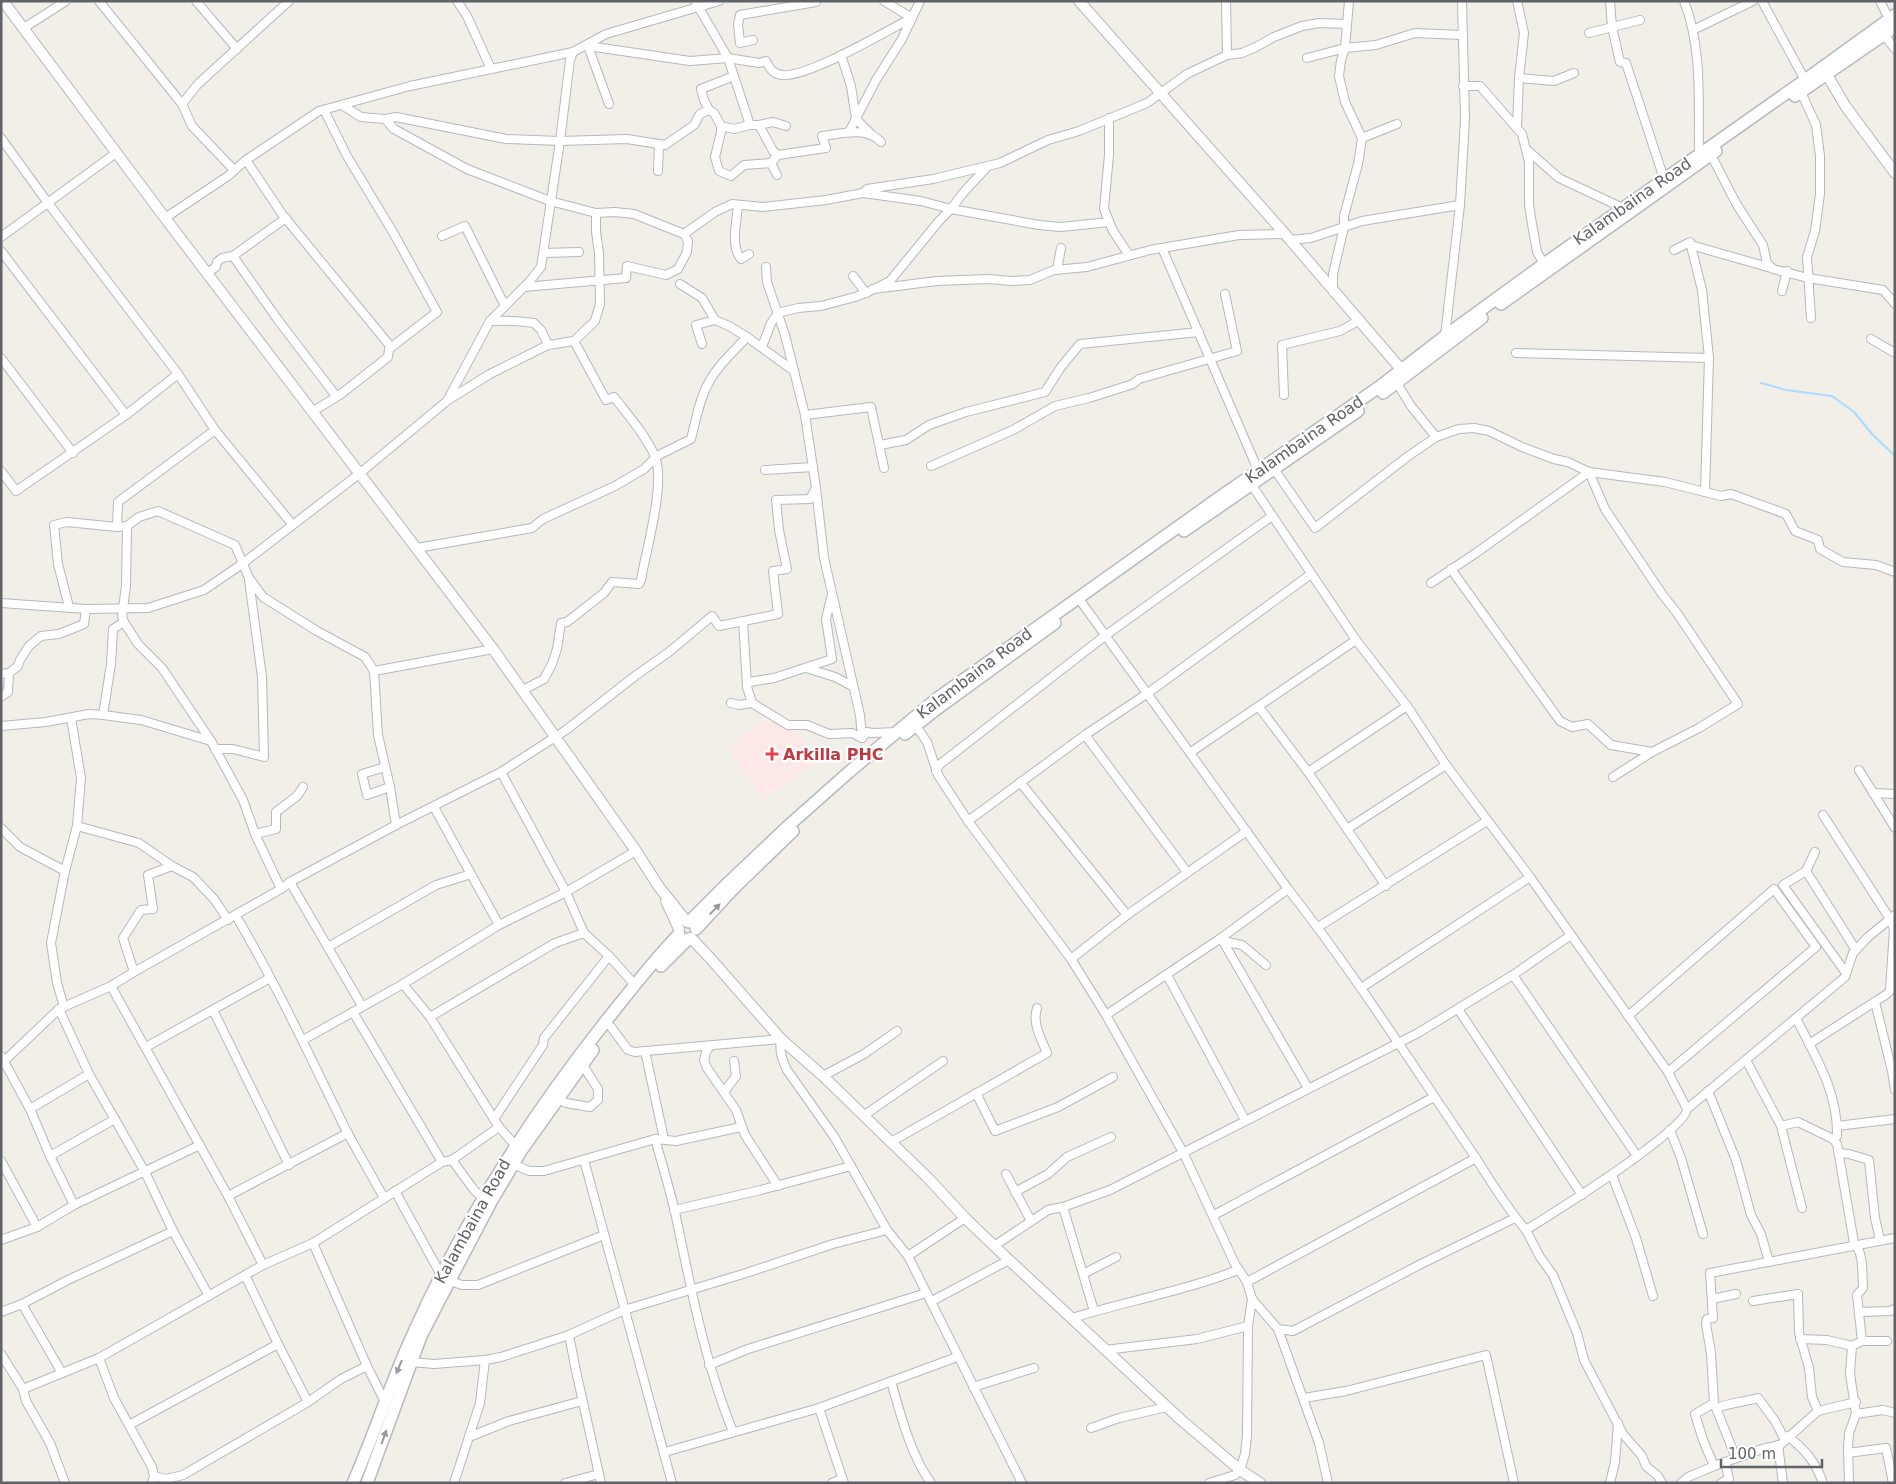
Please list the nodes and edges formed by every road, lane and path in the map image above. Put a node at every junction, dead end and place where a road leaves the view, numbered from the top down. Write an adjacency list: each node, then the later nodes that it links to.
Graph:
1 (3, 1): 28 (street)
2 (66, 1): 28 (street)
3 (99, 1): 52 (street)
4 (196, 1): 36 (street)
5 (289, 1): 36 (street)
6 (457, 1): 43 (street)
7 (719, 1): 22 (street)
8 (884, 1): 23 (street)
9 (920, 1): 23 (street)
10 (1079, 1): 51 (street)
11 (1226, 1): 40 (street)
12 (1348, 1): 26 (street)
13 (1462, 1): 31 (street)
14 (1517, 1): 47 (street)
15 (1684, 1): 29 (street)
16 (1753, 1): 29 (street)
17 (1880, 1): 25 (street)
18 (816, 2): 21 (street)
19 (1611, 2): 27 (street)
20 (1764, 2): 48 (street)
21 (781, 4): 33 (street)
22 (697, 5): 34 (street); 41 (street)
23 (912, 18): 39 (street); 59 (street)
24 (1640, 20): 27 (street)
25 (1893, 20): 32 (main road); 48 (main road, Kalambaina Road)
26 (1347, 24): 35 (street); 40 (street)
27 (1612, 27): 30 (street); 87 (street)
28 (24, 28): 75 (street)
29 (1694, 30): 77 (street)
30 (1589, 33)
31 (1462, 34): 35 (street); 49 (street)
32 (1884, 34): 37 (street); 45 (main road)
33 (753, 40)
34 (588, 46): 38 (street); 41 (street); 53 (street)
35 (1345, 48): 42 (street); 69 (street)
36 (237, 49): 52 (street)
37 (1895, 49)
38 (573, 52): 43 (street); 70 (street)
39 (841, 55): 41 (street); 59 (street)
40 (1227, 55): 51 (street)
41 (728, 58): 46 (street)
42 (1307, 58)
43 (491, 69): 54 (street)
44 (1574, 73): 47 (street)
45 (1827, 75): 50 (main road); 85 (street)
46 (734, 76): 56 (street); 61 (street)
47 (1518, 78): 65 (street)
48 (1805, 80): 77 (main road, Kalambaina Road)
49 (1463, 86): 65 (street); 92 (street)
50 (1801, 92): 79 (main road); 121 (street)
51 (1160, 94): 57 (street); 102 (street)
52 (182, 104): 83 (street)
53 (609, 104)
54 (342, 105): 55 (street); 58 (street)
55 (324, 110): 80 (street); 144 (street)
56 (710, 110): 63 (street); 72 (street)
57 (1110, 118): 82 (street); 98 (street)
58 (385, 119): 70 (street); 89 (street)
59 (856, 119): 66 (street); 67 (street)
60 (1398, 124): 69 (street)
61 (750, 125): 62 (street); 63 (street)
62 (759, 125): 64 (street); 78 (street)
63 (720, 126): 81 (street)
64 (786, 126)
65 (1517, 127): 74 (street)
66 (849, 132): 67 (street); 78 (street)
67 (870, 134): 71 (street)
68 (1, 138): 73 (street)
69 (1362, 138): 99 (street)
70 (560, 141): 72 (street); 89 (street)
71 (881, 142)
72 (659, 144): 84 (street)
73 (9, 148): 76 (street); 90 (street)
74 (1526, 149): 93 (street); 114 (street)
75 (116, 152): 90 (street); 96 (street)
76 (1, 154)
77 (1699, 154): 87 (main road, Kalambaina Road)
78 (778, 155): 81 (street)
79 (1711, 155): 116 (street); 152 (main road)
80 (246, 160): 83 (street); 97 (street)
81 (771, 163): 86 (street)
82 (987, 167): 88 (street); 94 (street)
83 (234, 170): 96 (street)
84 (658, 171)
85 (1895, 173)
86 (777, 174)
87 (1664, 179): 93 (main road, Kalambaina Road)
88 (863, 193): 91 (street); 94 (street)
89 (550, 200): 95 (street); 109 (street)
90 (48, 203): 103 (street); 151 (street)
91 (738, 205): 100 (street); 111 (street)
92 (1460, 205): 99 (street); 138 (street)
93 (1623, 208): 114 (main road, Kalambaina Road)
94 (951, 209): 98 (street); 125 (street)
95 (596, 213): 100 (street); 122 (street)
96 (165, 218): 119 (street)
97 (286, 218): 113 (street); 144 (street)
98 (1109, 222): 112 (street)
99 (1344, 227): 102 (street); 127 (street)
100 (684, 234): 122 (street)
101 (442, 236): 130 (street)
102 (1288, 237): 106 (street); 127 (street)
103 (1, 238)
104 (1691, 245): 108 (street); 116 (street); 149 (street)
105 (1061, 248): 117 (street)
106 (1162, 248): 112 (street); 136 (street)
107 (1, 250): 157 (street)
108 (1674, 250)
109 (544, 252): 110 (street); 124 (street)
110 (578, 252)
111 (749, 254)
112 (1129, 255): 117 (street)
113 (233, 256): 119 (street); 154 (street)
114 (1544, 264): 138 (main road, Kalambaina Road)
115 (766, 267): 131 (street)
116 (1773, 268): 118 (street)
117 (1057, 270): 125 (street)
118 (1786, 272): 121 (street); 126 (street)
119 (207, 273): 156 (street)
120 (853, 276): 125 (street)
121 (1808, 278): 129 (street); 132 (street)
122 (600, 281): 124 (street); 140 (street)
123 (680, 284): 133 (street)
124 (524, 287): 130 (street)
125 (870, 291): 131 (street)
126 (1782, 291)
127 (1333, 292): 135 (street)
128 (1226, 294): 148 (street)
129 (1895, 304)
130 (505, 306): 134 (street)
131 (778, 313): 143 (street); 150 (street)
132 (1811, 318)
133 (715, 320): 137 (street); 141 (street)
134 (490, 321): 142 (street); 155 (street)
135 (1358, 321): 152 (street); 153 (street)
136 (1199, 332): 148 (street); 161 (street)
137 (747, 336): 143 (street); 163 (street)
138 (1445, 336): 152 (main road, Kalambaina Road)
139 (1871, 339): 146 (street)
140 (574, 340): 142 (street); 163 (street)
141 (702, 344)
142 (548, 345): 155 (street)
143 (762, 347): 150 (street)
144 (391, 348): 154 (street)
145 (1516, 353): 149 (street)
146 (1895, 353)
147 (1, 358): 162 (street)
148 (1210, 358): 164 (street); 169 (street)
149 (1709, 358): 175 (street)
150 (794, 371): 158 (street)
151 (178, 374): 157 (street); 159 (street)
152 (1399, 376): 160 (street); 167 (main road); 169 (main road, Kalambaina Road)
153 (1284, 395)
154 (336, 396): 156 (street)
155 (446, 401): 172 (street)
156 (312, 412): 172 (street)
157 (126, 415): 162 (street)
158 (806, 415): 161 (street); 165 (street)
159 (214, 430): 177 (street); 179 (street)
160 (1436, 437): 167 (street); 171 (street)
161 (880, 445): 166 (street)
162 (73, 453): 170 (street)
163 (655, 457): 180 (street); 203 (street)
164 (932, 466)
165 (813, 467): 168 (street); 174 (street)
166 (884, 468)
167 (1274, 469): 173 (main road)
168 (765, 470)
169 (1258, 470): 214 (main road, Kalambaina Road)
170 (1, 471)
171 (1589, 472): 175 (street); 182 (street); 220 (street)
172 (359, 474): 177 (street); 180 (street)
173 (1251, 484): 176 (street); 189 (main road)
174 (816, 488): 187 (street); 193 (street)
175 (1705, 492): 183 (street)
176 (1272, 516): 184 (street); 195 (street)
177 (292, 524): 181 (street)
178 (127, 526): 179 (street); 181 (street); 191 (street)
179 (117, 527): 190 (street)
180 (417, 548): 197 (street)
181 (242, 564): 185 (street); 191 (street)
182 (1451, 569): 186 (street); 220 (street)
183 (1895, 572)
184 (1311, 574): 196 (street); 204 (street)
185 (249, 578): 199 (street); 218 (street)
186 (1431, 583)
187 (831, 594): 198 (street); 201 (street)
188 (1, 603): 190 (street)
189 (1082, 603): 195 (street); 213 (main road)
190 (70, 607): 192 (street)
191 (122, 608): 192 (street); 194 (street)
192 (86, 609): 200 (street)
193 (743, 621): 202 (street); 216 (street)
194 (124, 622): 210 (street); 218 (street)
195 (1106, 635): 204 (street); 224 (street)
196 (1356, 640): 208 (street); 209 (street)
197 (493, 649): 199 (street); 203 (street)
198 (806, 668): 201 (street); 202 (street)
199 (374, 671): 222 (street)
200 (5, 673): 205 (street)
201 (852, 686): 217 (street)
202 (747, 687): 207 (street)
203 (524, 690): 216 (street)
204 (1148, 693): 215 (street); 219 (street)
205 (1, 696)
206 (731, 702): 207 (street)
207 (752, 703): 217 (street)
208 (1406, 706): 221 (street); 226 (street)
209 (1259, 707): 219 (street); 226 (street)
210 (103, 715): 211 (street); 218 (street)
211 (70, 718): 212 (street); 238 (street)
212 (1, 726)
213 (916, 726): 224 (street); 263 (main road, one-way to 213)
214 (897, 732): 217 (street); 263 (main road, Kalambaina Road)
215 (1085, 735): 228 (street); 248 (street)
216 (555, 736): 225 (street); 244 (street)
217 (862, 738)
218 (213, 745): 243 (street)
219 (1191, 752): 242 (street)
220 (1652, 752): 227 (street)
221 (1446, 764): 236 (street); 241 (street)
222 (385, 767): 230 (street); 230 (street)
223 (1859, 770): 231 (street)
224 (936, 771): 235 (street)
225 (501, 772): 233 (street); 256 (street)
226 (1308, 772): 241 (street)
227 (1613, 777)
228 (1020, 782): 235 (street); 257 (street)
229 (303, 787): 243 (street)
230 (390, 788): 237 (street)
231 (1873, 793): 232 (street); 240 (street)
232 (1895, 794)
233 (434, 806): 237 (street); 250 (street)
234 (1823, 815): 259 (street)
235 (968, 820): 270 (street)
236 (1487, 821): 251 (street); 253 (street)
237 (396, 825): 252 (street)
238 (76, 826): 246 (street); 247 (street)
239 (1, 828): 247 (street)
240 (1895, 828)
241 (1347, 829): 253 (street)
242 (1247, 831): 248 (street); 255 (street)
243 (255, 834): 254 (street)
244 (636, 851): 256 (street); 263 (street)
245 (1815, 852): 249 (street)
246 (172, 866): 260 (street); 272 (street)
247 (65, 871): 284 (street)
248 (1187, 872): 257 (street)
249 (1806, 872): 268 (street); 273 (street)
250 (471, 874): 261 (street); 267 (street)
251 (1530, 877): 265 (street); 280 (street)
252 (290, 882): 254 (street); 267 (street)
253 (1386, 886): 262 (street)
254 (281, 889): 258 (street)
255 (1288, 889): 262 (street); 266 (street)
256 (566, 892): 261 (street); 264 (street)
257 (1127, 915): 270 (street)
258 (236, 916): 260 (street); 276 (street)
259 (1892, 917): 268 (street); 281 (street)
260 (228, 920): 272 (street)
261 (499, 925): 277 (street)
262 (1318, 927): 280 (street)
263 (688, 931): 279 (main road); 295 (street)
264 (584, 933): 269 (street); 291 (street)
265 (1572, 935): 275 (street); 290 (street)
266 (1221, 939): 271 (street); 274 (street); 312 (street)
267 (328, 948): 283 (street)
268 (1856, 950): 273 (street)
269 (609, 956): 279 (street); 322 (street)
270 (1072, 959): 289 (street)
271 (1266, 965)
272 (134, 972): 278 (street)
273 (1846, 973): 292 (street)
274 (1167, 975): 289 (street); 325 (street)
275 (1513, 975): 286 (street); 341 (street)
276 (270, 978): 287 (street); 296 (street)
277 (403, 984): 283 (street); 291 (street)
278 (111, 986): 284 (street); 300 (street)
279 (638, 987): 293 (main road, Kalambaina Road); 337 (main road, Kalambaina Road)
280 (1361, 988): 297 (street)
281 (1892, 992): 282 (street)
282 (1875, 1002): 298 (street); 302 (street)
283 (362, 1006): 288 (street)
284 (62, 1008): 304 (street); 309 (street)
285 (1037, 1008): 316 (street)
286 (1458, 1009): 297 (street); 357 (street)
287 (213, 1010): 300 (street); 348 (street)
288 (353, 1012): 296 (street); 346 (street)
289 (1106, 1015): 339 (street)
290 (1628, 1016): 308 (street); 308 (street)
291 (430, 1017): 322 (street)
292 (1796, 1018): 298 (street); 303 (street)
293 (611, 1027): 301 (street); 307 (main road, Kalambaina Road)
294 (897, 1032): 310 (street)
295 (781, 1039): 299 (street); 310 (street); 349 (street)
296 (303, 1040): 331 (street)
297 (1398, 1042): 312 (street); 317 (street)
298 (1809, 1044): 327 (street)
299 (710, 1046): 301 (street); 315 (street)
300 (146, 1047): 336 (street)
301 (645, 1051): 333 (street)
302 (1892, 1057): 313 (street)
303 (1746, 1060): 314 (street); 326 (street)
304 (2, 1061): 319 (street)
305 (734, 1061): 315 (street)
306 (943, 1061): 321 (street)
307 (582, 1064): 318 (main road, Kalambaina Road); 318 (street)
308 (1668, 1072): 320 (street)
309 (89, 1074): 319 (street); 324 (street)
310 (823, 1076): 321 (street)
311 (1113, 1077): 316 (street)
312 (1308, 1088): 325 (street)
313 (1895, 1090)
314 (1708, 1091): 320 (street); 383 (street)
315 (724, 1092): 329 (street)
316 (976, 1092): 335 (street)
317 (1434, 1097): 342 (street); 364 (street)
318 (558, 1098): 347 (main road, Kalambaina Road)
319 (30, 1109): 340 (street)
320 (1687, 1109): 330 (street)
321 (863, 1116): 335 (street)
322 (494, 1119): 328 (street)
323 (1895, 1119): 327 (street)
324 (115, 1120): 340 (street); 350 (street)
325 (1245, 1120): 339 (street)
326 (1781, 1126): 334 (street); 362 (street)
327 (1837, 1126): 334 (street)
328 (499, 1127): 337 (street); 343 (street)
329 (741, 1127): 333 (street); 353 (street)
330 (1670, 1130): 341 (street); 372 (street)
331 (348, 1134): 348 (street); 358 (street)
332 (1110, 1136): 355 (street)
333 (659, 1139): 344 (street); 363 (street)
334 (1833, 1139): 338 (street)
335 (891, 1142): 365 (street)
336 (200, 1145): 350 (street); 356 (street)
337 (515, 1145): 359 (main road, Kalambaina Road)
338 (1839, 1153): 376 (street); 379 (street)
339 (1184, 1154): 361 (street); 364 (street)
340 (50, 1156): 360 (street)
341 (1637, 1156): 352 (street)
342 (1476, 1158): 366 (street); 389 (street)
343 (452, 1160): 346 (street); 359 (street)
344 (584, 1160): 347 (street); 373 (street)
345 (1, 1161): 368 (street)
346 (442, 1162): 354 (street)
347 (513, 1164): 388 (main road, Kalambaina Road)
348 (289, 1165): 356 (street)
349 (851, 1166): 353 (street); 369 (street)
350 (145, 1172): 360 (street); 371 (street)
351 (1006, 1174): 355 (street)
352 (1612, 1175): 357 (street); 394 (street)
353 (778, 1186): 363 (street)
354 (395, 1191): 358 (street); 388 (street)
355 (1015, 1192): 367 (street)
356 (228, 1196): 384 (street)
357 (1582, 1196): 370 (street)
358 (384, 1198): 377 (street)
359 (483, 1198): 388 (main road, Kalambaina Road)
360 (74, 1205): 368 (street)
361 (1063, 1207): 367 (street); 386 (street)
362 (1802, 1208)
363 (674, 1210): 390 (street)
364 (1214, 1215): 385 (street)
365 (965, 1218): 378 (street); 380 (street)
366 (1515, 1218): 370 (street); 407 (street)
367 (1031, 1221): 378 (street)
368 (37, 1227): 375 (street)
369 (887, 1230): 380 (street); 390 (street)
370 (1526, 1230): 438 (street)
371 (173, 1231): 393 (street); 399 (street)
372 (1703, 1234)
373 (604, 1236): 388 (street); 401 (street)
374 (1895, 1238): 376 (street)
375 (1, 1240)
376 (1880, 1240): 379 (street)
377 (313, 1243): 384 (street); 421 (street)
378 (994, 1246): 382 (street)
379 (1857, 1246): 383 (street); 404 (street)
380 (908, 1256): 391 (street)
381 (1116, 1257): 386 (street)
382 (1008, 1260): 397 (street); 405 (street)
383 (1769, 1262): 396 (street)
384 (263, 1265): 387 (street)
385 (1238, 1270): 389 (street); 402 (street)
386 (1083, 1274): 402 (street)
387 (246, 1275): 393 (street); 412 (street)
388 (445, 1278): 419 (main road, Kalambaina Road); 428 (main road, Kalambaina Road, one-way to 428)
389 (1247, 1282): 395 (street)
390 (690, 1290): 401 (street); 420 (street)
391 (926, 1293): 397 (street); 420 (street)
392 (1736, 1294): 396 (street)
393 (209, 1296): 417 (street)
394 (1653, 1296)
395 (1252, 1299): 406 (street); 407 (street)
396 (1712, 1299): 432 (street)
397 (932, 1301): 416 (street)
398 (1753, 1301): 409 (street)
399 (22, 1304): 403 (street); 423 (street)
400 (1895, 1309): 404 (street)
401 (624, 1310): 408 (street); 445 (street)
402 (1094, 1311): 405 (street)
403 (1, 1312)
404 (1860, 1312): 410 (street)
405 (1072, 1318): 414 (street)
406 (1248, 1326): 414 (street); 450 (street)
407 (1278, 1329): 427 (street)
408 (570, 1335): 418 (street); 429 (street)
409 (1800, 1339): 413 (street); 435 (street)
410 (1862, 1341): 411 (street); 413 (street)
411 (1887, 1341)
412 (278, 1344): 430 (street); 439 (street)
413 (1852, 1346): 431 (street)
414 (1105, 1350): 433 (street)
415 (1, 1354): 426 (street)
416 (957, 1357): 424 (street); 425 (street)
417 (99, 1358): 423 (street); 439 (street)
418 (485, 1360): 419 (street); 442 (street)
419 (411, 1362): 456 (main road, Kalambaina Road, one-way to 419)
420 (709, 1365): 441 (street)
421 (367, 1366): 428 (street); 430 (street)
422 (1034, 1368): 425 (street)
423 (62, 1373): 426 (street)
424 (891, 1381): 434 (street); 462 (street)
425 (973, 1387): 463 (street)
426 (24, 1390): 454 (street)
427 (1304, 1398): 466 (street); 467 (street)
428 (384, 1400): 455 (main road, Kalambaina Road)
429 (582, 1401): 442 (street); 451 (street)
430 (308, 1402): 452 (street)
431 (1856, 1402): 435 (street); 437 (street)
432 (1715, 1405): 443 (street); 447 (street); 449 (street)
433 (1168, 1407): 440 (street); 450 (street)
434 (819, 1408): 441 (street); 453 (street)
435 (1818, 1411): 443 (street)
436 (1895, 1413): 437 (street)
437 (1856, 1414): 446 (street)
438 (1618, 1423): 468 (street); 469 (street)
439 (129, 1425): 452 (street)
440 (1091, 1428)
441 (733, 1432): 445 (street)
442 (468, 1437): 457 (street)
443 (1787, 1438): 444 (street); 473 (street)
444 (1778, 1446): 447 (street); 472 (street)
445 (665, 1452): 460 (street)
446 (1848, 1452): 474 (street); 475 (street)
447 (1736, 1458): 448 (street)
448 (1725, 1462): 449 (street); 471 (street)
449 (1714, 1466): 470 (street)
450 (1240, 1470): 464 (street); 465 (street)
451 (599, 1474): 458 (street); 459 (street)
452 (153, 1479)
453 (843, 1481): 461 (street)
454 (64, 1483)
455 (354, 1483)
456 (367, 1483)
457 (454, 1483)
458 (565, 1483)
459 (601, 1483)
460 (672, 1483)
461 (832, 1483)
462 (931, 1483)
463 (1022, 1483)
464 (1209, 1483)
465 (1260, 1483)
466 (1328, 1483)
467 (1514, 1483)
468 (1610, 1483)
469 (1662, 1483)
470 (1681, 1483)
471 (1721, 1483)
472 (1783, 1483)
473 (1823, 1483)
474 (1849, 1483)
475 (1893, 1483)

